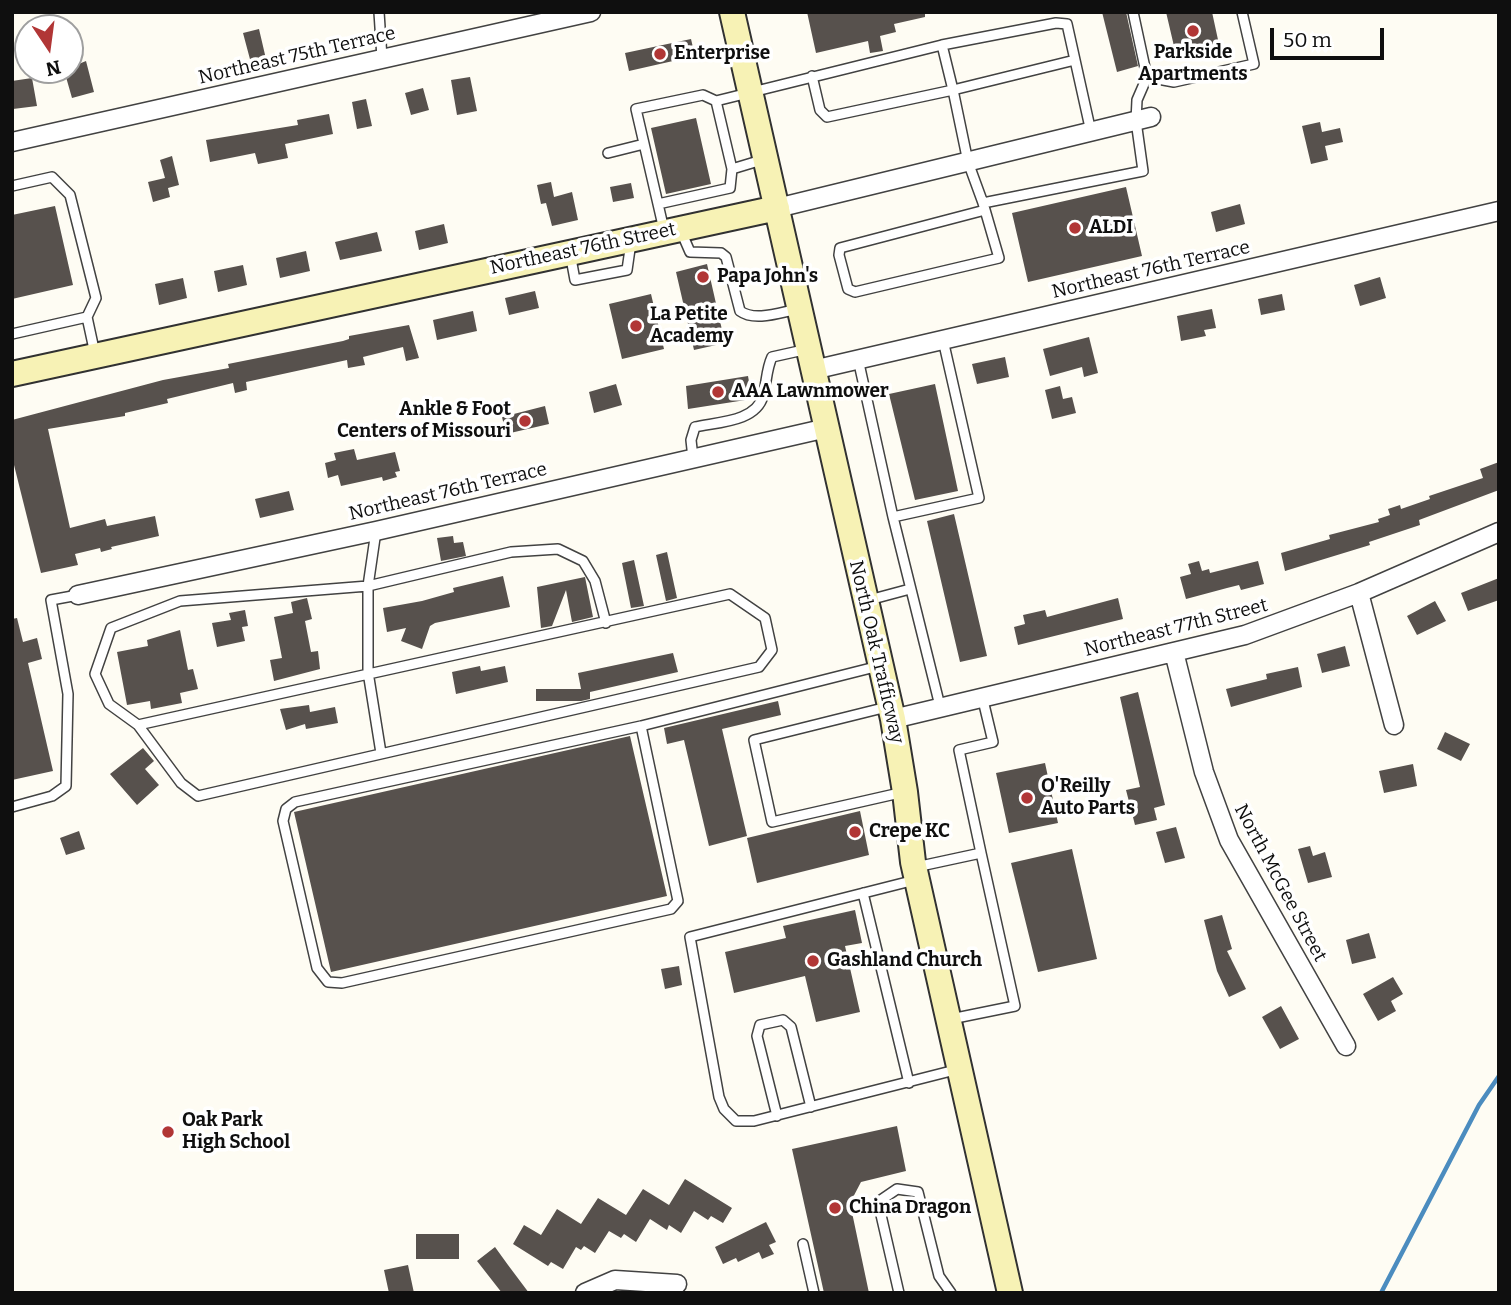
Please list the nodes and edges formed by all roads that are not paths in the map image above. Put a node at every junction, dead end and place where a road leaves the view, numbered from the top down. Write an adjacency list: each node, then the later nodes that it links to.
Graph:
1 (379, 12): 7 (lane)
2 (591, 12): 7 (street, Northeast 75th Terrace)
3 (732, 12): 11 (main road, North Oak Trafficway)
4 (1133, 12): 10 (lane)
5 (1242, 12): 10 (lane)
6 (942, 45): 8 (lane); 9 (lane); 12 (lane)
7 (382, 58): 16 (street, Northeast 75th Terrace)
8 (1075, 60): 12 (lane); 15 (lane)
9 (812, 76): 11 (lane); 12 (lane)
10 (1147, 77): 14 (lane)
11 (750, 90): 13 (lane); 19 (main road, North Oak Trafficway)
12 (953, 90): 20 (lane)
13 (716, 101): 17 (lane); 21 (lane)
14 (1144, 119): 15 (street, Northeast 76th Street); 24 (lane)
15 (1091, 132): 20 (street, Northeast 76th Street)
16 (12, 142)
17 (644, 144): 18 (lane); 23 (lane)
18 (608, 153)
19 (765, 159): 21 (lane); 25 (main road, North Oak Trafficway)
20 (968, 162): 24 (lane); 25 (street, Northeast 76th Street)
21 (732, 169): 23 (lane)
22 (12, 187): 29 (lane)
23 (658, 204): 27 (lane)
24 (984, 206): 24 (lane)
25 (777, 208): 27 (main road, Northeast 76th Street); 28 (main road, North Oak Trafficway)
26 (1499, 211): 31 (street, Northeast 76th Terrace)
27 (671, 229): 28 (lane); 32 (main road, Northeast 76th Street)
28 (801, 309): 33 (main road, North Oak Trafficway)
29 (87, 317): 30 (lane); 32 (lane)
30 (12, 334)
31 (943, 340): 34 (street, Northeast 76th Terrace); 38 (lane)
32 (95, 355): 35 (main road, Northeast 76th Street)
33 (811, 359): 34 (street, Northeast 76th Terrace); 36 (main road, North Oak Trafficway); 37 (lane)
34 (858, 359): 38 (lane)
35 (12, 374)
36 (827, 428): 37 (street, Northeast 76th Terrace); 45 (main road, North Oak Trafficway)
37 (693, 458): 39 (street, Northeast 76th Terrace)
38 (892, 517): 42 (lane)
39 (376, 531): 41 (lane); 44 (street, Northeast 76th Terrace)
40 (1499, 532): 43 (street, Northeast 77th Street)
41 (368, 586): 46 (lane); 49 (lane); 53 (lane)
42 (910, 589): 45 (lane); 51 (lane)
43 (1359, 593): 47 (street, Northeast 77th Street); 54 (street)
44 (78, 595): 58 (lane)
45 (864, 601): 48 (main road, North Oak Trafficway)
46 (606, 623): 49 (lane); 56 (lane)
47 (1174, 652): 50 (street, Northeast 77th Street); 63 (street, North McGee Street)
48 (880, 666): 52 (main road, North Oak Trafficway); 55 (lane)
49 (368, 672): 53 (lane); 56 (lane)
50 (982, 696): 51 (street, Northeast 77th Street); 59 (lane)
51 (940, 706): 52 (street, Northeast 77th Street)
52 (891, 713): 57 (main road, North Oak Trafficway); 57 (lane)
53 (138, 725): 56 (lane)
54 (1394, 725)
55 (640, 726): 55 (lane)
56 (381, 752)
57 (905, 792): 60 (main road, North Oak Trafficway)
58 (12, 807)
59 (981, 853): 60 (lane); 62 (lane)
60 (915, 874): 61 (lane); 62 (main road, North Oak Trafficway)
61 (863, 893): 65 (lane); 67 (lane)
62 (948, 1019): 64 (main road, North Oak Trafficway)
63 (1346, 1045)
64 (960, 1069): 65 (lane); 74 (main road, North Oak Trafficway)
65 (909, 1083): 66 (lane)
66 (811, 1107): 67 (lane); 67 (lane)
67 (777, 1116)
68 (803, 1244): 71 (lane)
69 (677, 1284): 70 (street)
70 (585, 1293)
71 (814, 1293)
72 (899, 1293): 73 (lane)
73 (951, 1293)
74 (1010, 1293)

